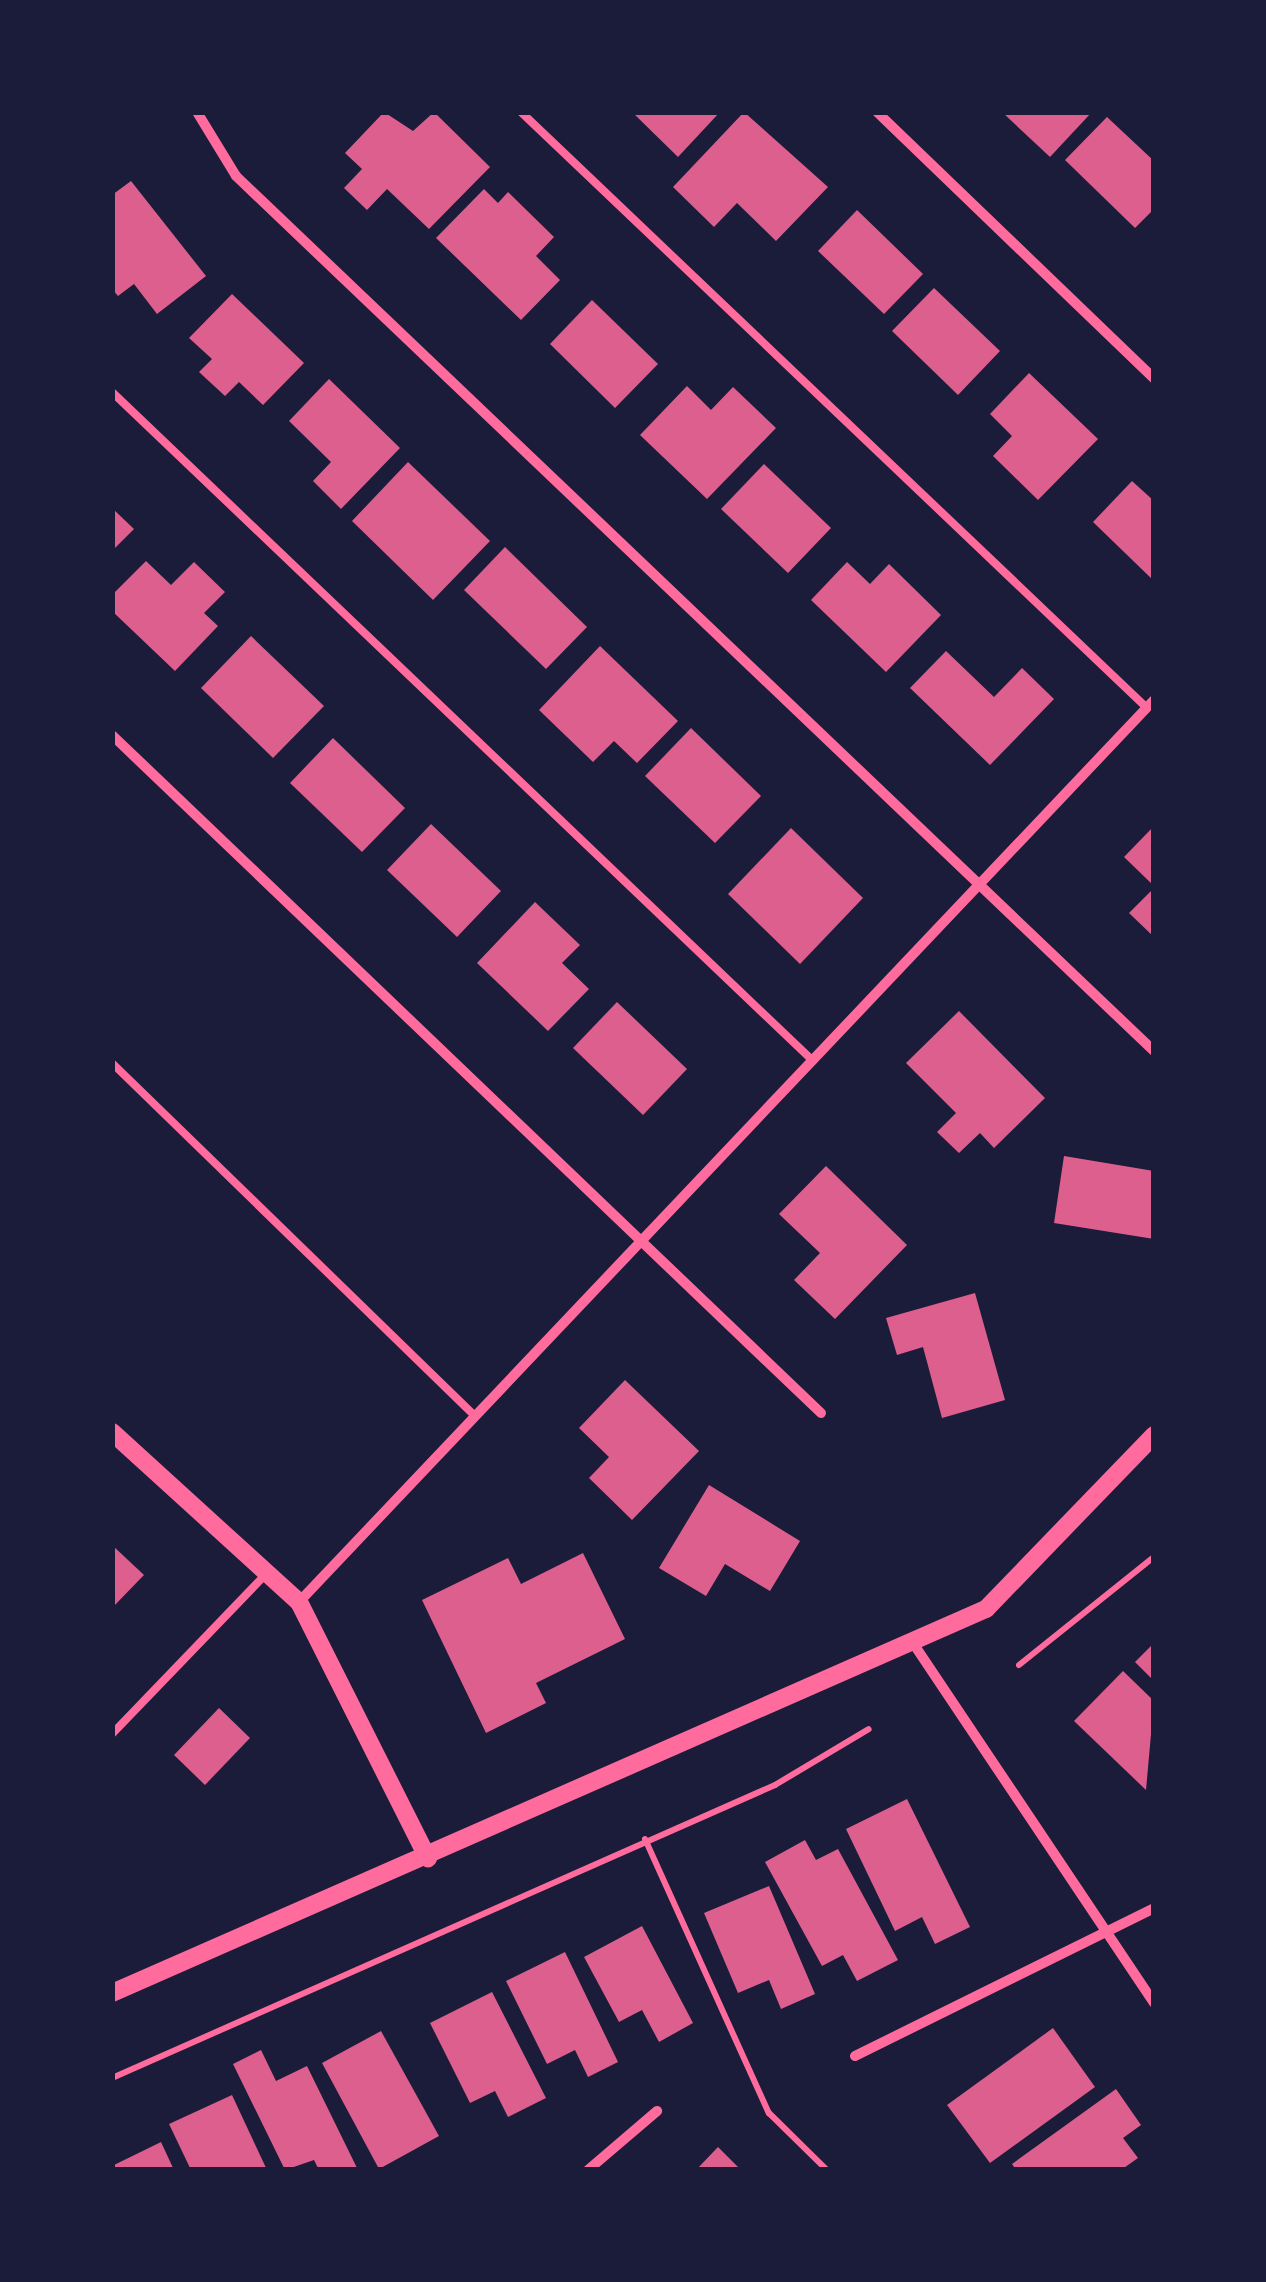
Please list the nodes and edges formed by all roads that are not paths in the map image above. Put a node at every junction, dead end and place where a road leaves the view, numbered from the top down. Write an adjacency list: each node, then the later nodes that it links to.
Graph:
1 (197, 112): 8 (street)
2 (521, 112): 6 (lane)
3 (877, 112): 4 (street)
4 (1154, 379)
5 (112, 392): 10 (lane)
6 (1150, 703): 8 (street)
7 (112, 735): 12 (street)
8 (980, 888): 9 (street); 10 (street)
9 (1154, 1051)
10 (814, 1062): 12 (street)
11 (112, 1063): 14 (lane)
12 (642, 1242): 13 (street); 14 (street)
13 (821, 1413)
14 (474, 1416): 18 (street)
15 (112, 1432): 17 (street)
16 (1154, 1435): 19 (street)
17 (267, 1573): 18 (street); 20 (lane)
18 (299, 1602): 21 (street)
19 (914, 1643): 21 (street); 23 (street)
20 (112, 1734)
21 (428, 1858): 24 (street)
22 (1154, 1908): 23 (street)
23 (1107, 1935): 25 (street); 26 (street)
24 (112, 1992)
25 (1154, 2003)
26 (855, 2056)
27 (657, 2111): 28 (street)
28 (588, 2170)

